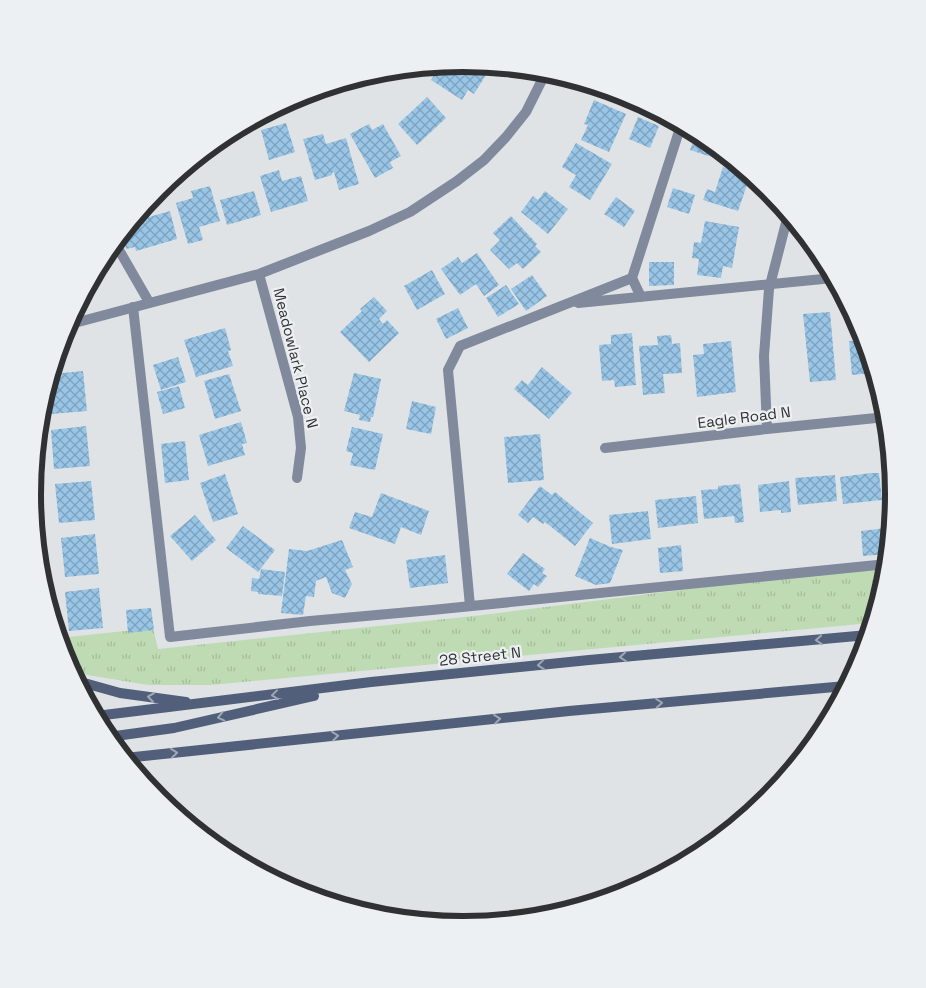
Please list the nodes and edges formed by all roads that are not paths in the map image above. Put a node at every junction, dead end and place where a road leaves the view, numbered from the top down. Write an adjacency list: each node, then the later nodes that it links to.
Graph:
1 (542, 80): 5 (street)
2 (679, 132): 6 (street)
3 (786, 223): 8 (street)
4 (119, 250): 10 (street)
5 (259, 274): 10 (street); 17 (street, Meadowlark Place N)
6 (632, 278): 9 (street); 11 (street)
7 (825, 279): 8 (street)
8 (770, 284): 9 (street); 15 (street)
9 (641, 297): 11 (street)
10 (149, 302): 12 (street)
11 (564, 305): 19 (street)
12 (133, 307): 13 (street); 19 (street)
13 (78, 322)
14 (878, 418): 15 (street, Eagle Road N)
15 (767, 429): 16 (street, Eagle Road N)
16 (606, 448)
17 (297, 478)
18 (879, 565): 19 (street)
19 (470, 606)
20 (860, 636): 21 (main road, 28 Street N, one-way to 21)
21 (371, 682): 24 (main road, 28 Street N, one-way to 24); 26 (main road, one-way to 26)
22 (86, 684): 24 (main road, one-way to 22)
23 (838, 687): 27 (main road, one-way to 23)
24 (199, 704): 25 (main road, 28 Street N)
25 (104, 715)
26 (117, 736)
27 (134, 758)

